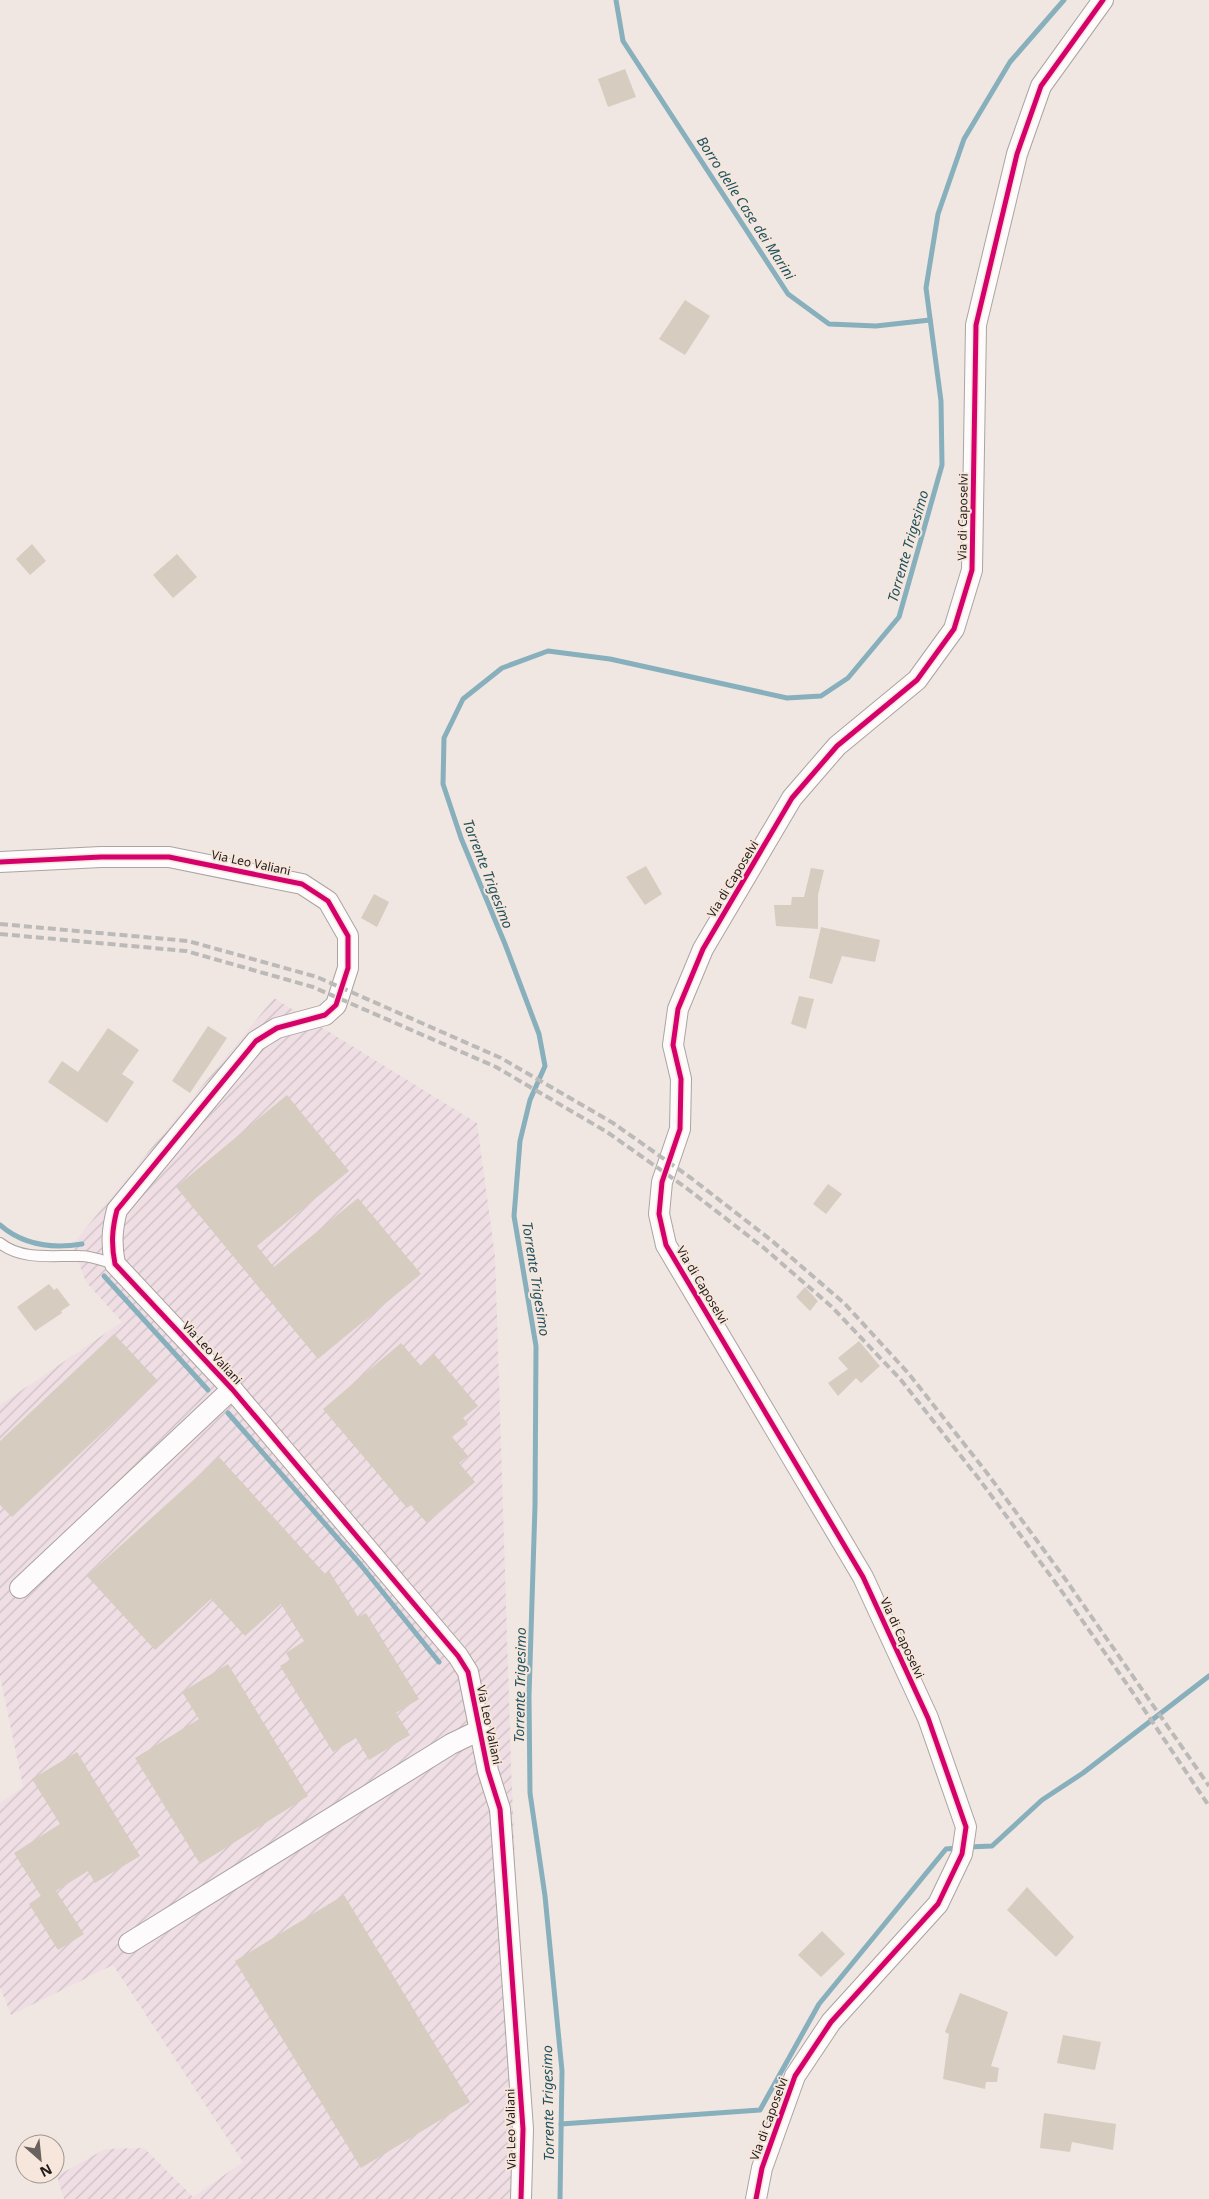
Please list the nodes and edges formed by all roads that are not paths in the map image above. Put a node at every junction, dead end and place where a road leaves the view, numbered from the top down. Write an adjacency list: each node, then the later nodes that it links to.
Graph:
1 (1103, 0): 10 (street, Via di Caposelvi)
2 (0, 862): 4 (street, Via Leo Valiani)
3 (0, 1243): 4 (lane)
4 (115, 1264): 5 (street, Via Leo Valiani)
5 (232, 1389): 6 (street); 7 (street, Via Leo Valiani)
6 (20, 1588)
7 (480, 1730): 8 (street); 9 (street, Via Leo Valiani)
8 (129, 1943)
9 (521, 2199)
10 (756, 2199)

